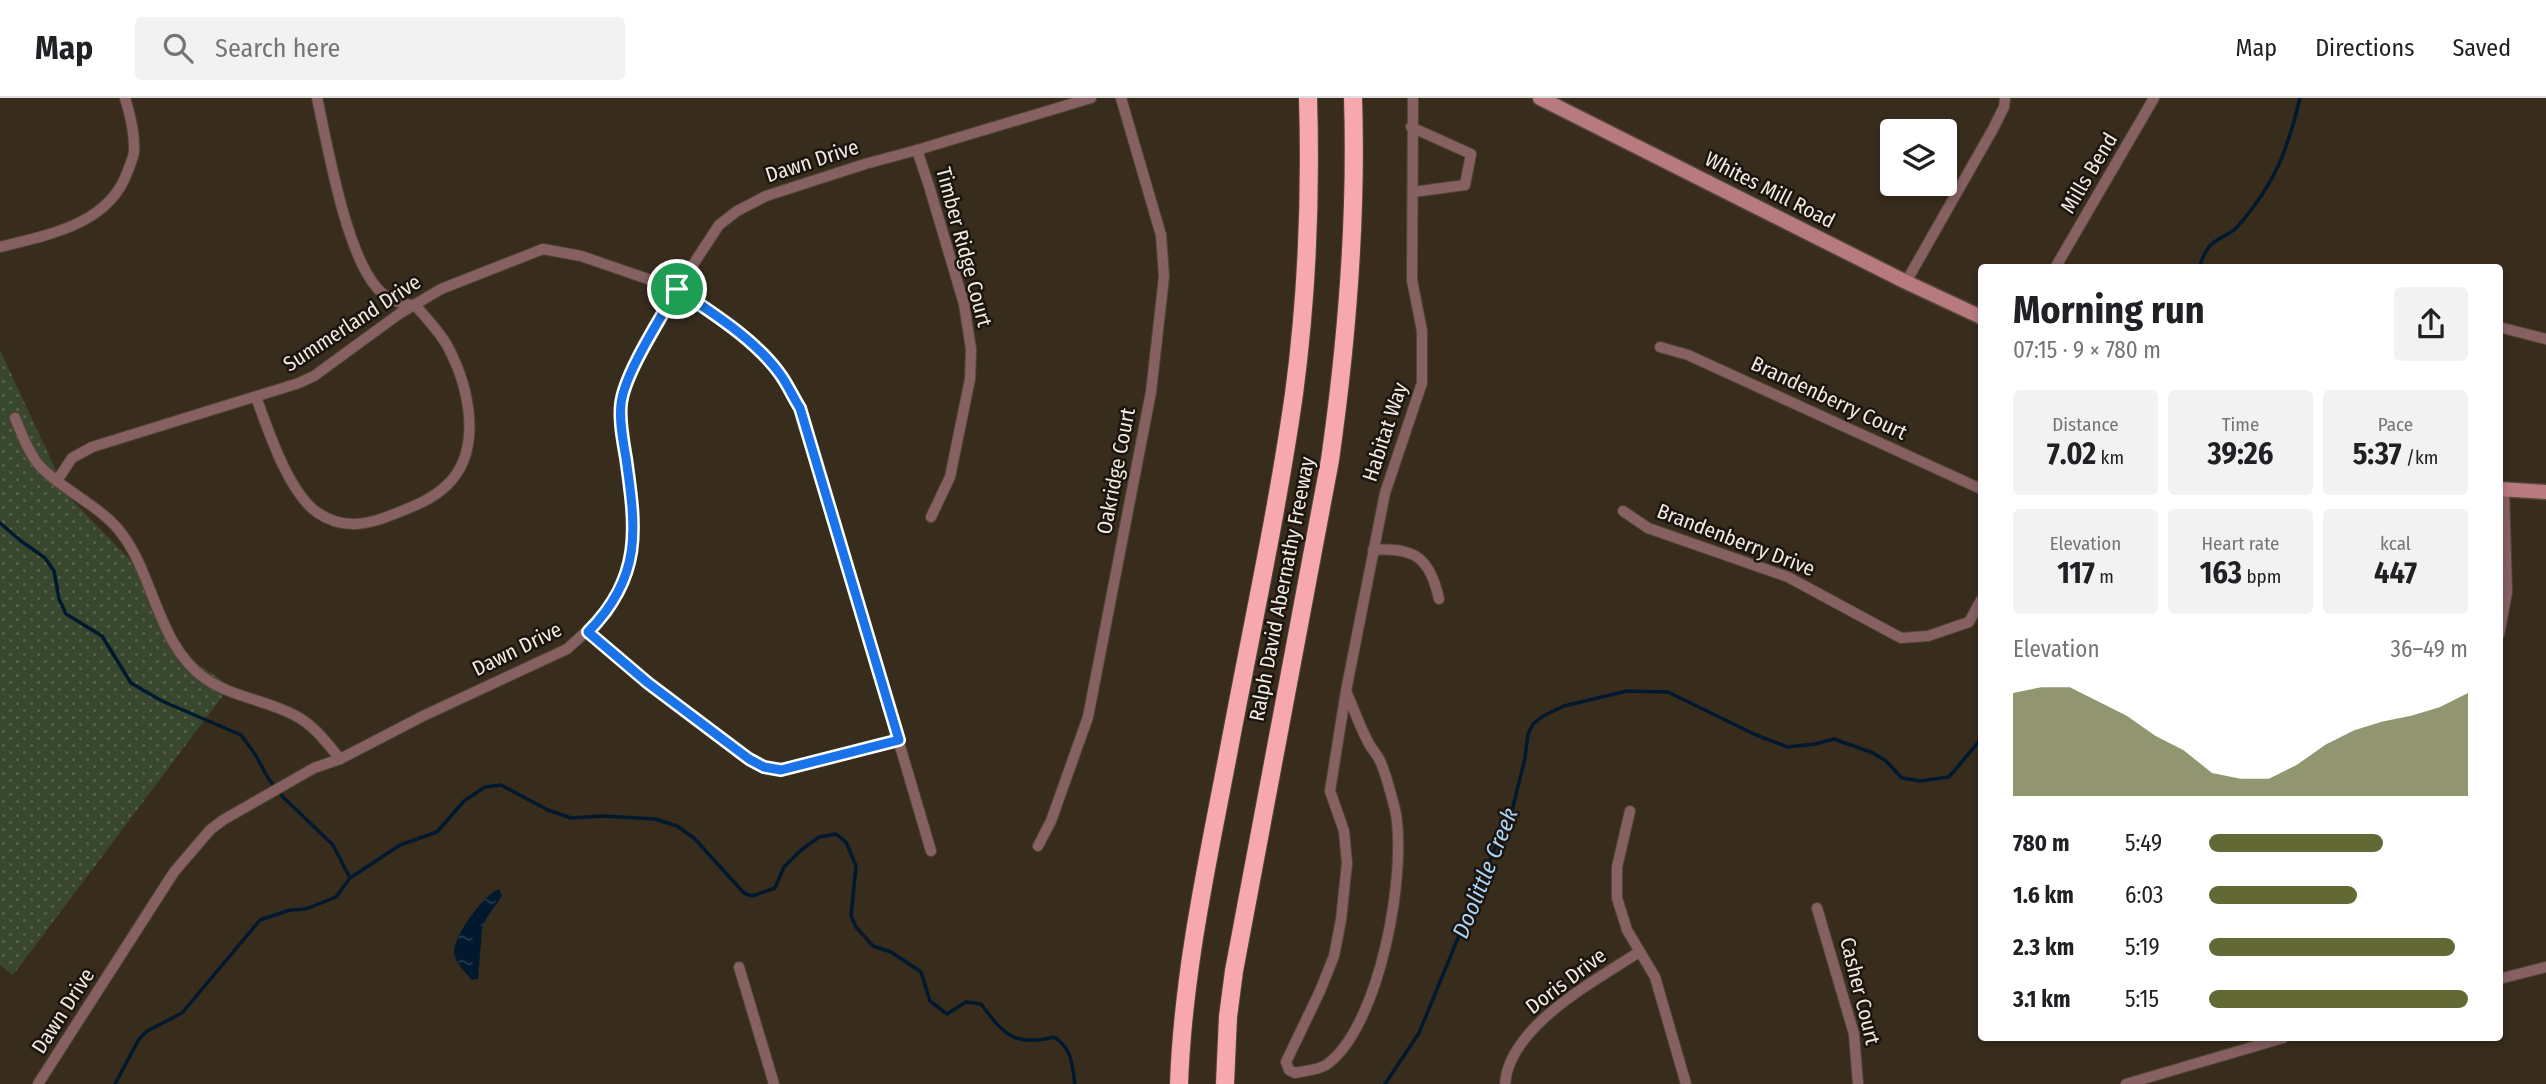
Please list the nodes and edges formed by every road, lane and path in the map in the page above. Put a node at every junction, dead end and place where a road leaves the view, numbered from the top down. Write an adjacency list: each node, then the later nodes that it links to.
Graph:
1 (125, 98): 14 (street)
2 (317, 98): 18 (street)
3 (1091, 98): 12 (street, Dawn Drive)
4 (1121, 98): 41 (street, Oakridge Court)
5 (1308, 98): 51 (highway, Ralph David Abernathy Freeway)
6 (1353, 98): 52 (highway, Ralph David Abernathy Freeway)
7 (1413, 98): 11 (street, Habitat Way)
8 (1540, 98): 16 (street, Whites Mill Road)
9 (2005, 98): 16 (street)
10 (2154, 98): 15 (street, Mills Bend)
11 (1411, 127): 13 (street, Habitat Way); 13 (street)
12 (917, 150): 17 (street, Dawn Drive); 31 (street, Timber Ridge Court)
13 (1413, 192): 32 (street, Habitat Way)
14 (0, 247)
15 (2057, 264)
16 (1906, 282): 19 (street, Whites Mill Road)
17 (677, 289): 18 (street, Summerland Drive); 36 (street, Dawn Drive); 38 (street, Summerland Drive)
18 (415, 305): 23 (street, Summerland Drive); 23 (street)
19 (1978, 316)
20 (2503, 328): 21 (street)
21 (2546, 339)
22 (1660, 347): 26 (street, Brandenberry Court)
23 (256, 397): 25 (street, Summerland Drive)
24 (15, 418): 25 (street)
25 (58, 480): 39 (street)
26 (1978, 488)
27 (2503, 490): 28 (street)
28 (2546, 492)
29 (2503, 510): 35 (street)
30 (1623, 511): 34 (street, Brandenberry Drive)
31 (931, 517)
32 (1373, 550): 33 (street); 37 (street, Habitat Way)
33 (1439, 599)
34 (1978, 606)
35 (2503, 614)
36 (588, 632): 38 (street); 39 (street, Dawn Drive)
37 (1346, 691): 37 (street, Habitat Way)
38 (899, 740): 42 (street, Summerland Drive)
39 (340, 759): 49 (street, Dawn Drive)
40 (1630, 811): 44 (street)
41 (1038, 846)
42 (931, 851)
43 (1817, 908): 55 (street, Casher Court)
44 (1639, 952): 53 (street, Doris Drive); 54 (street)
45 (739, 967): 50 (street)
46 (2546, 967): 47 (street)
47 (2503, 978)
48 (2273, 1041): 56 (street)
49 (38, 1084)
50 (774, 1084)
51 (1179, 1084)
52 (1225, 1084)
53 (1505, 1084)
54 (1686, 1084)
55 (1858, 1084)
56 (2126, 1084)

